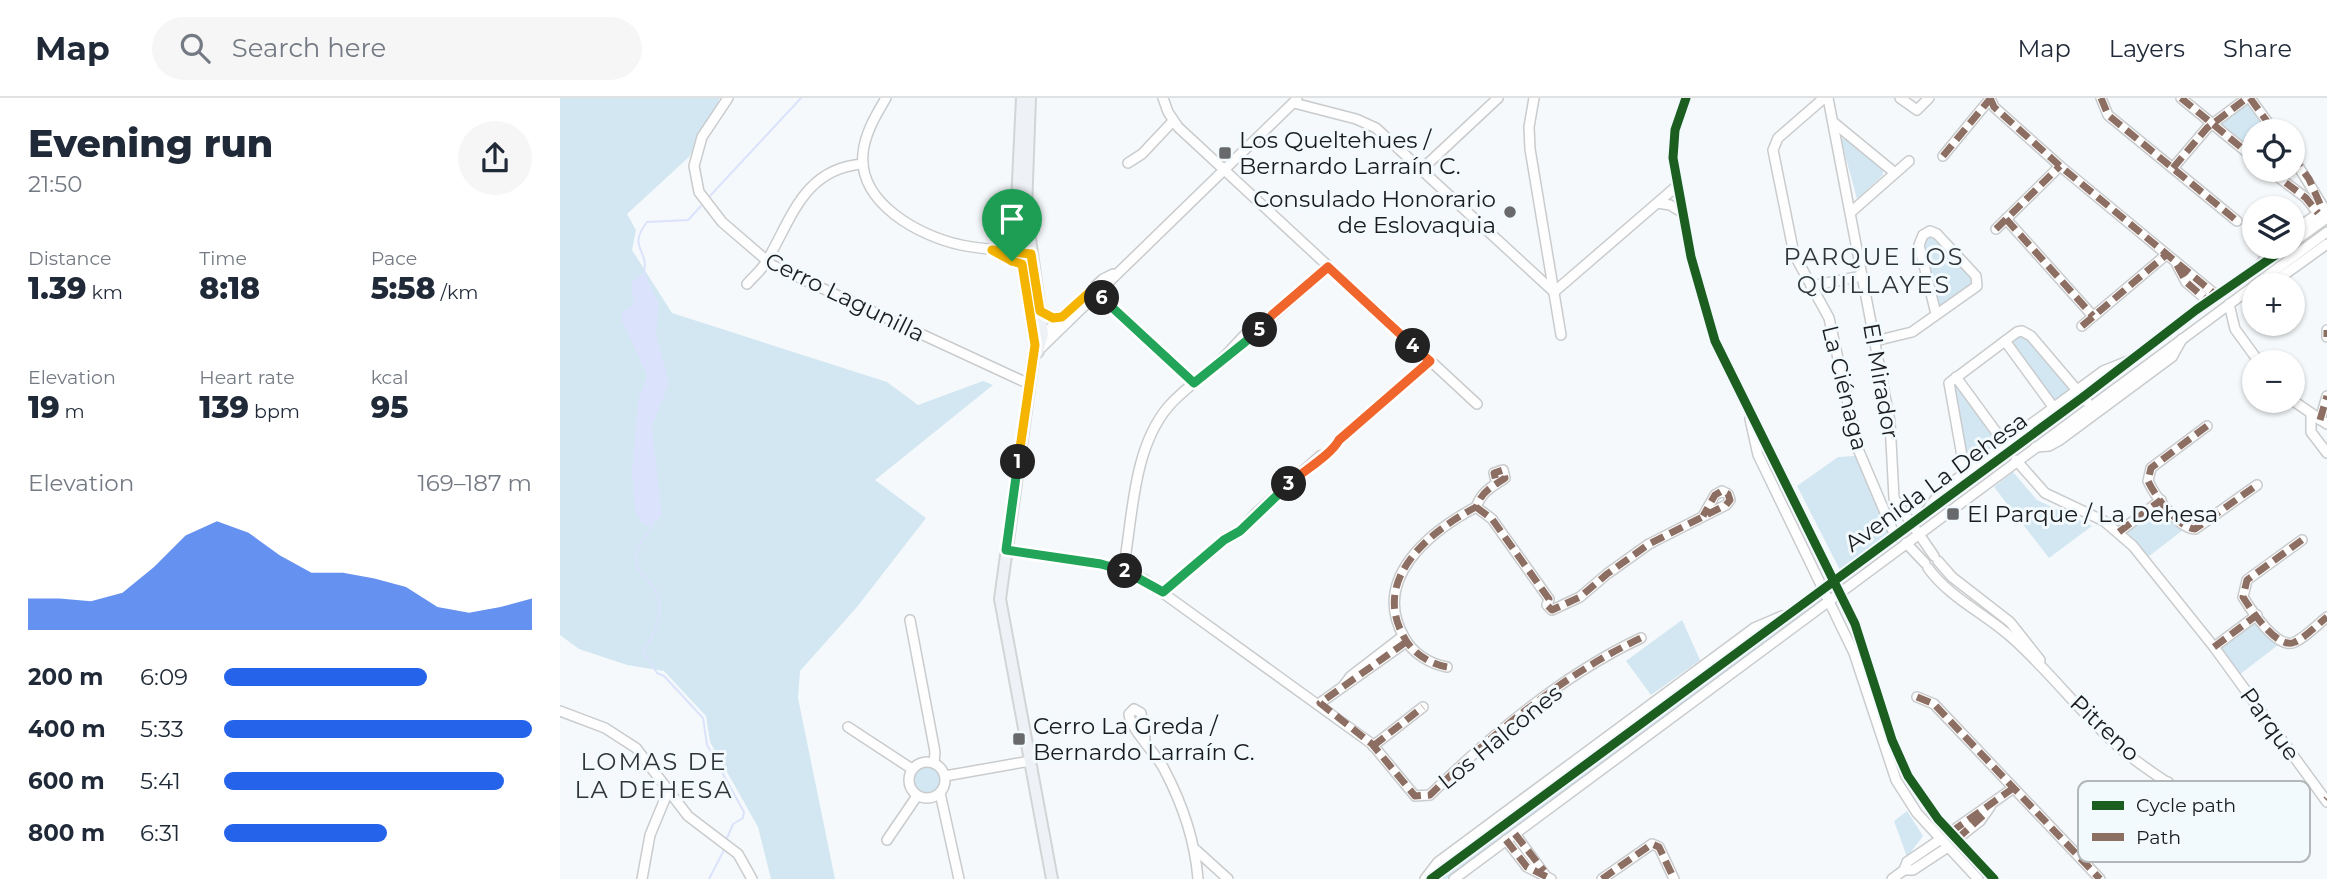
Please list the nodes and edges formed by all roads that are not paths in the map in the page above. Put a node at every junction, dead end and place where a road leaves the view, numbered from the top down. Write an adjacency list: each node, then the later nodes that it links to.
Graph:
1 (728, 98): 53 (street, Cerro Lagunilla)
2 (886, 98): 25 (street)
3 (1022, 98): 48 (main road)
4 (1030, 98): 48 (main road)
5 (1163, 98): 18 (street)
6 (1498, 98): 29 (street)
7 (1534, 98): 50 (street)
8 (1686, 98): 34 (street)
9 (1826, 98): 19 (street, El Mirador); 63 (street, La Ciénaga)
10 (1900, 98): 11 (street)
11 (1929, 98)
12 (1990, 98): 22 (street); 26 (street)
13 (2101, 98): 27 (street)
14 (2181, 98): 20 (street)
15 (2248, 98): 17 (street); 20 (street)
16 (1296, 100): 28 (street); 29 (street)
17 (2265, 119)
18 (1173, 121): 24 (street); 28 (street)
19 (1833, 122): 30 (street); 37 (street, El Mirador)
20 (2212, 124): 21 (street); 27 (street)
21 (2242, 148)
22 (1943, 156)
23 (1909, 160): 30 (street)
24 (1128, 163)
25 (863, 164): 47 (street); 53 (street)
26 (2060, 166): 40 (street); 49 (street)
27 (2173, 168): 41 (street)
28 (1223, 169): 56 (street); 64 (street)
29 (1421, 170): 57 (street)
30 (1895, 173): 37 (street)
31 (2305, 175): 32 (street)
32 (2309, 181): 35 (street); 38 (street)
33 (2285, 182): 35 (street)
34 (1678, 185): 36 (street); 39 (street)
35 (2297, 191): 38 (street)
36 (1658, 203): 39 (street); 65 (street)
37 (1850, 212): 60 (street, El Mirador)
38 (2325, 212): 42 (street); 44 (street)
39 (1683, 213): 95 (street)
40 (2006, 219): 43 (street); 74 (street)
41 (2236, 221)
42 (2305, 224)
43 (1996, 229)
44 (2305, 231)
45 (2327, 232): 58 (street, Avenida La Dehesa)
46 (2327, 244): 59 (street)
47 (992, 250): 48 (street); 54 (street)
48 (1026, 253): 54 (main road); 71 (main road)
49 (2166, 255): 67 (street); 74 (street)
50 (1548, 258): 57 (street); 65 (street)
51 (2265, 259): 55 (street)
52 (2269, 259): 55 (street)
53 (766, 262): 61 (street); 91 (street, Cerro Lagunilla)
54 (1022, 264): 87 (main road)
55 (2261, 264): 62 (street)
56 (1328, 267): 88 (street); 90 (street)
57 (1529, 270): 65 (street)
58 (2271, 273)
59 (2287, 273)
60 (1862, 276): 63 (street); 84 (street, El Mirador)
61 (747, 284)
62 (2230, 285): 67 (street); 69 (street)
63 (1811, 286): 108 (street, La Ciénaga)
64 (1096, 291): 75 (street); 87 (street); 90 (street)
65 (1553, 292): 81 (street)
66 (2242, 294): 69 (street, Avenida La Dehesa)
67 (2212, 298): 70 (street)
68 (2242, 298): 69 (street)
69 (2236, 299): 73 (street, Avenida La Dehesa); 78 (street)
70 (2196, 310): 76 (street); 92 (street)
71 (1040, 311): 75 (main road); 80 (main road)
72 (1936, 314): 72 (street); 84 (street)
73 (2214, 315): 76 (street, Avenida La Dehesa); 78 (street)
74 (2094, 316): 77 (street)
75 (1062, 317): 80 (street)
76 (2205, 322): 83 (street, Avenida La Dehesa)
77 (2082, 326)
78 (2235, 328): 86 (street)
79 (2327, 330): 82 (street)
80 (1043, 334): 87 (main road)
81 (1561, 335)
82 (2327, 337)
83 (2182, 338): 96 (street, Avenida La Dehesa); 101 (street, Avenida La Dehesa)
84 (1875, 341): 106 (street, El Mirador)
85 (2005, 341): 89 (street); 92 (street); 97 (street)
86 (2251, 350)
87 (1036, 352): 91 (main road)
88 (1430, 361): 94 (street); 123 (street)
89 (1956, 377): 100 (street); 104 (street)
90 (1194, 383): 120 (street)
91 (1029, 384): 119 (main road)
92 (2080, 394): 96 (street); 97 (street); 111 (street, Avenida La Dehesa)
93 (2327, 396): 98 (street)
94 (1477, 404)
95 (1746, 406): 121 (street); 122 (street)
96 (2090, 406): 101 (street, Avenida La Dehesa)
97 (2054, 408): 100 (street)
98 (2319, 419): 102 (street)
99 (2207, 426): 109 (street)
100 (2005, 444): 104 (street)
101 (2034, 447): 103 (street, Avenida La Dehesa)
102 (2327, 453)
103 (2016, 460): 114 (street, Parque); 115 (street, Avenida La Dehesa)
104 (1965, 473): 111 (street)
105 (1496, 481): 110 (street)
106 (1892, 482): 108 (street); 113 (street, El Mirador)
107 (2257, 485): 109 (street)
108 (1875, 487): 116 (street, La Ciénaga)
109 (2161, 500): 114 (street)
110 (1476, 507): 112 (street); 132 (street)
111 (1924, 515): 113 (street, Avenida La Dehesa)
112 (1703, 516)
113 (1913, 523): 115 (street, El Mirador); 116 (street, Avenida La Dehesa)
114 (2119, 532): 133 (street, Parque)
115 (1920, 533): 118 (street, Avenida La Dehesa); 125 (street, Pitreno)
116 (1895, 536): 121 (street, Avenida La Dehesa)
117 (2302, 540): 128 (street)
118 (1906, 543): 124 (street, Avenida La Dehesa); 127 (street, Pitreno)
119 (1006, 550): 120 (street, Los Halcones); 144 (main road)
120 (1123, 570): 123 (street, Los Halcones)
121 (1834, 581): 122 (street, Avenida La Dehesa); 124 (street)
122 (1824, 588): 126 (street); 140 (street, Avenida La Dehesa)
123 (1163, 592): 137 (street, Los Halcones)
124 (1840, 593): 126 (street, Avenida La Dehesa); 146 (street)
125 (1980, 598): 127 (street); 135 (street, Pitreno)
126 (1830, 601): 147 (street); 158 (street, Avenida La Dehesa)
127 (1973, 608): 135 (street, Pitreno)
128 (2257, 615): 129 (street); 133 (street)
129 (2327, 617)
130 (910, 620): 145 (street)
131 (1641, 638): 143 (street, Los Halcones)
132 (1405, 639): 134 (street); 137 (street)
133 (2214, 647): 155 (street, Parque)
134 (1447, 667)
135 (2046, 670): 150 (street, Pitreno)
136 (1917, 696): 152 (street)
137 (1320, 703): 143 (street, Los Halcones)
138 (1423, 707): 143 (street)
139 (560, 711): 151 (street)
140 (1633, 724): 177 (street); 178 (street)
141 (848, 727): 148 (street)
142 (1145, 739): 163 (street)
143 (1373, 746)
144 (1030, 761): 149 (street); 174 (main road)
145 (934, 763): 148 (street); 149 (street)
146 (1902, 764): 147 (street); 156 (street)
147 (1890, 768): 157 (street)
148 (912, 769): 154 (street)
149 (945, 776): 153 (street)
150 (2167, 781)
151 (669, 789): 171 (street); 172 (street)
152 (2012, 789): 159 (street); 164 (street)
153 (940, 793): 154 (street); 173 (street)
154 (917, 796): 160 (street)
155 (2327, 800)
156 (1926, 803): 157 (street); 159 (street)
157 (1917, 813): 162 (street)
158 (1515, 834): 161 (street, Avenida La Dehesa); 165 (street)
159 (1954, 836): 167 (street)
160 (887, 840)
161 (1506, 840): 165 (street); 170 (street, Avenida La Dehesa)
162 (1944, 843): 168 (street); 181 (street)
163 (1196, 850): 175 (street); 176 (street)
164 (2078, 856)
165 (1525, 858): 169 (street)
166 (2083, 862): 183 (street)
167 (1981, 865): 168 (street); 182 (street)
168 (1975, 876)
169 (1548, 877)
170 (1457, 878)
171 (642, 879)
172 (752, 879)
173 (959, 879)
174 (1052, 879)
175 (1198, 879)
176 (1228, 879)
177 (1425, 879)
178 (1431, 879)
179 (1602, 879): 180 (street)
180 (1674, 879)
181 (1892, 879)
182 (1994, 879)
183 (2100, 879)

